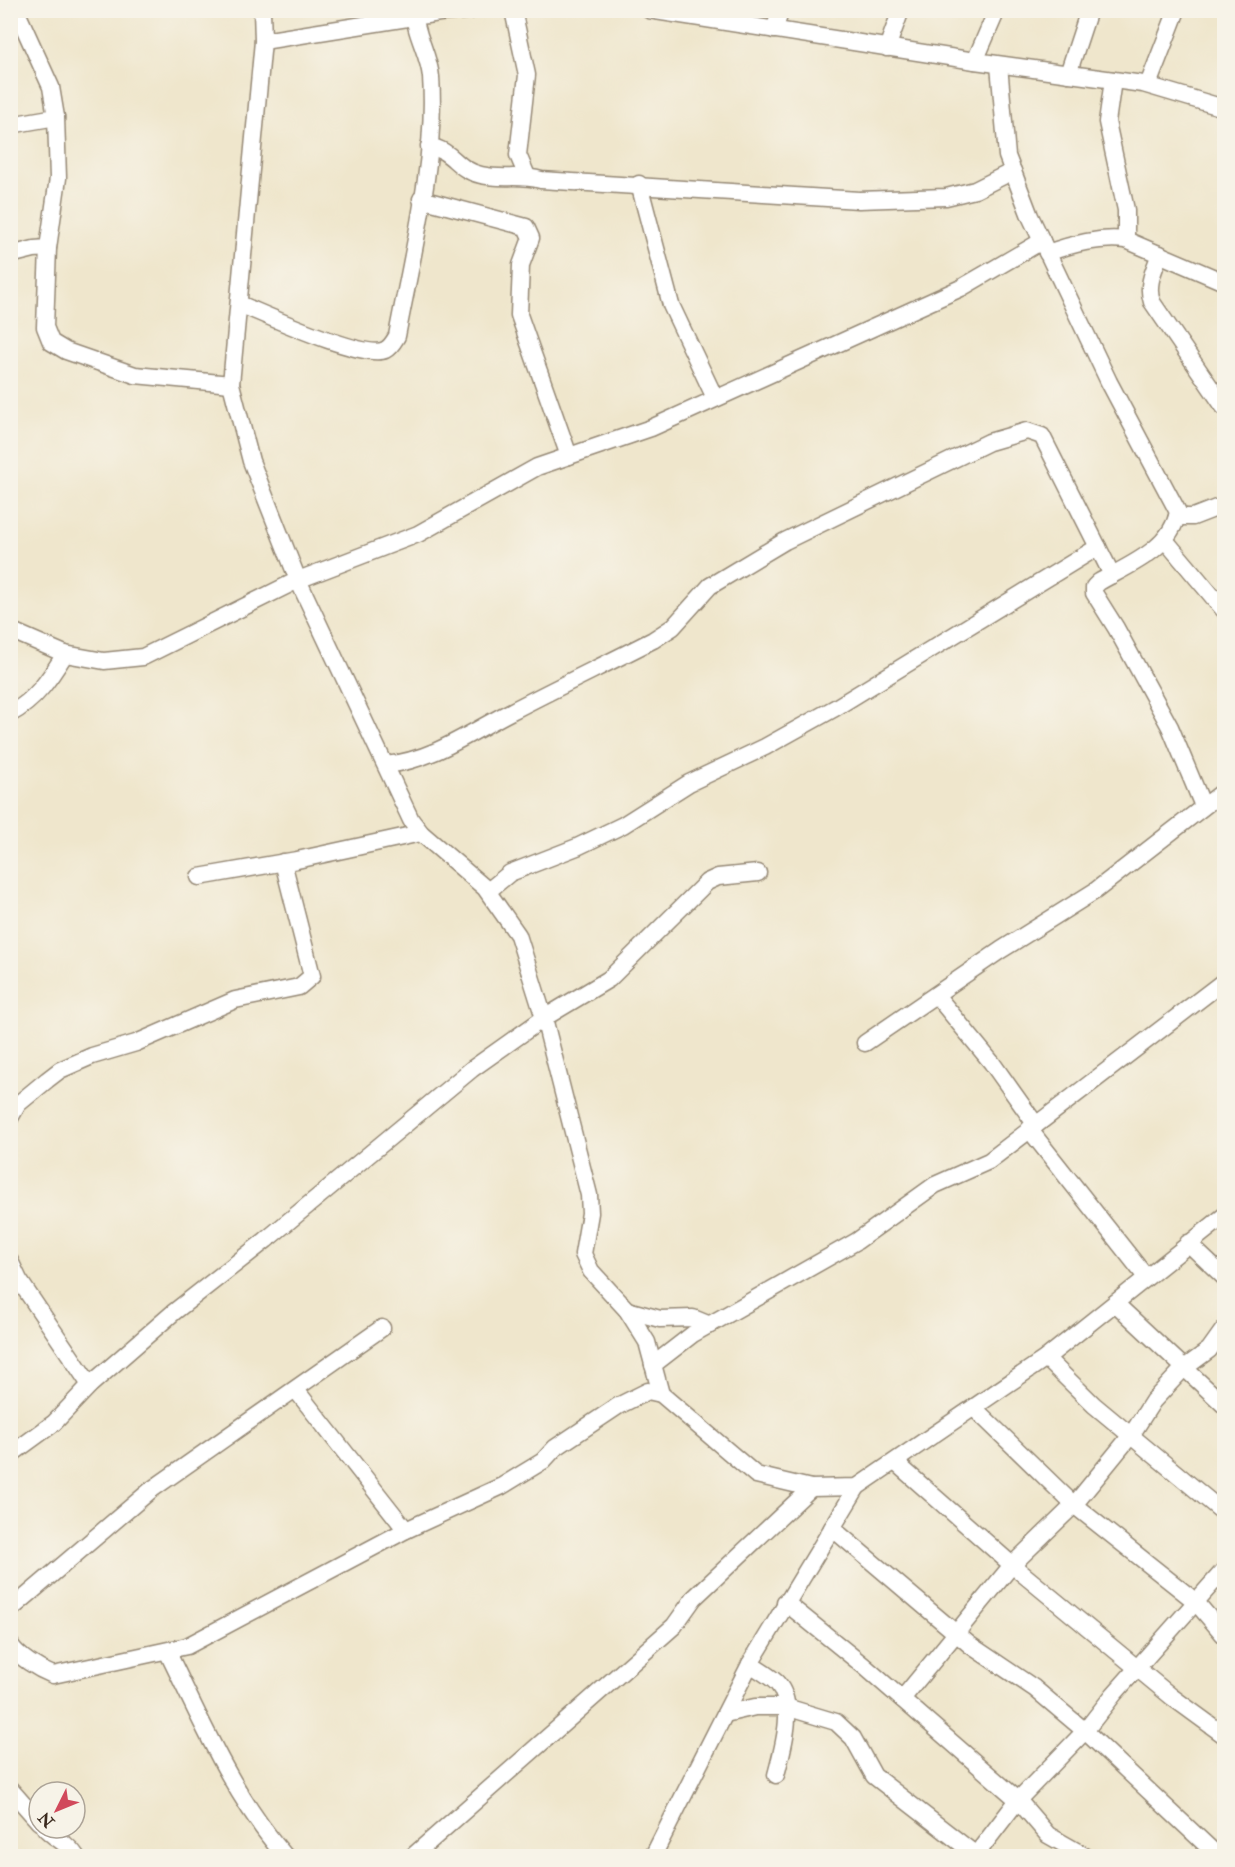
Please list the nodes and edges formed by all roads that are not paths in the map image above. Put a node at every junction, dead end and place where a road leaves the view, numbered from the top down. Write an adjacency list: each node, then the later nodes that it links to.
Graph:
1 (262, 10): 14 (street)
2 (472, 10): 12 (street)
3 (513, 10): 26 (street)
4 (649, 10): 13 (street)
5 (781, 10): 13 (street)
6 (901, 10): 15 (street)
7 (997, 10): 16 (street)
8 (1089, 10): 18 (street)
9 (1177, 10): 20 (street)
10 (10, 11): 11 (street)
11 (18, 11): 22 (street)
12 (414, 14): 14 (street); 24 (street)
13 (774, 30): 15 (street)
14 (264, 41): 35 (street)
15 (886, 48): 16 (street)
16 (975, 61): 17 (street)
17 (999, 65): 18 (street); 25 (street)
18 (1068, 74): 19 (street)
19 (1113, 80): 20 (street); 29 (street)
20 (1148, 86): 21 (street)
21 (1224, 108)
22 (56, 117): 23 (street); 31 (street)
23 (10, 125)
24 (429, 146): 26 (street); 28 (street)
25 (1013, 171): 27 (street); 30 (street)
26 (527, 176): 27 (street)
27 (639, 184): 37 (street)
28 (421, 199): 35 (street); 39 (street)
29 (1126, 240): 30 (street); 32 (street)
30 (1045, 247): 37 (street); 41 (street)
31 (48, 248): 33 (street); 36 (street)
32 (1160, 254): 34 (street); 38 (street)
33 (10, 255)
34 (1224, 282)
35 (240, 304): 36 (street)
36 (231, 384): 45 (street)
37 (715, 398): 39 (street)
38 (1224, 407)
39 (569, 456): 45 (street)
40 (1224, 505): 41 (street)
41 (1177, 517): 42 (street)
42 (1165, 540): 44 (street); 46 (street)
43 (1098, 547): 44 (street); 50 (street); 57 (street)
44 (1112, 575): 52 (street)
45 (298, 580): 48 (street); 50 (street)
46 (1224, 610)
47 (10, 630): 48 (street)
48 (65, 654): 49 (street)
49 (10, 714)
50 (386, 765): 53 (street)
51 (1224, 791): 52 (street)
52 (1203, 806): 59 (street)
53 (421, 832): 54 (street); 57 (street)
54 (283, 862): 56 (street); 62 (street)
55 (758, 873): 60 (street)
56 (199, 877)
57 (488, 891): 60 (street)
58 (1224, 981): 63 (street)
59 (936, 994): 61 (street); 63 (street)
60 (544, 1018): 70 (street); 77 (street)
61 (865, 1043)
62 (10, 1118)
63 (1033, 1127): 67 (street); 71 (street)
64 (1224, 1216): 65 (street)
65 (1188, 1244): 67 (street); 68 (street)
66 (10, 1261): 77 (street)
67 (1146, 1277): 69 (street)
68 (1224, 1277)
69 (1115, 1303): 74 (street); 76 (street)
70 (627, 1310): 71 (street); 75 (street)
71 (710, 1325): 75 (street)
72 (382, 1328): 78 (street)
73 (1224, 1329): 76 (street)
74 (1046, 1358): 81 (street); 82 (street)
75 (653, 1365): 79 (street)
76 (1183, 1369): 80 (street); 82 (street)
77 (90, 1385): 83 (street)
78 (296, 1390): 90 (street); 95 (street)
79 (661, 1394): 86 (street); 90 (street)
80 (1224, 1405)
81 (974, 1408): 84 (street); 87 (street)
82 (1132, 1434): 87 (street); 88 (street)
83 (10, 1455)
84 (895, 1462): 85 (street); 91 (street)
85 (857, 1487): 86 (street); 89 (street)
86 (812, 1488): 115 (street)
87 (1074, 1505): 91 (street); 93 (street)
88 (1224, 1513)
89 (832, 1528): 94 (street); 96 (street)
90 (406, 1530): 99 (street)
91 (1012, 1565): 96 (street); 101 (street)
92 (1224, 1570): 93 (street)
93 (1195, 1601): 97 (street); 101 (street)
94 (785, 1602): 100 (street); 102 (street)
95 (10, 1610)
96 (957, 1633): 102 (street); 105 (street)
97 (1224, 1635)
98 (12, 1648): 99 (street)
99 (167, 1651): 114 (street)
100 (750, 1664): 103 (street); 104 (street)
101 (1138, 1667): 105 (street); 106 (street)
102 (902, 1699): 109 (street)
103 (786, 1707): 104 (street); 107 (street); 112 (street)
104 (725, 1714): 116 (street)
105 (1085, 1731): 109 (street); 118 (street)
106 (1224, 1736)
107 (776, 1775)
108 (10, 1789): 110 (street)
109 (1018, 1800): 112 (street); 117 (street)
110 (27, 1808)
111 (58, 1840): 113 (street)
112 (975, 1856)
113 (76, 1857)
114 (285, 1857)
115 (413, 1857)
116 (653, 1857)
117 (1085, 1857)
118 (1218, 1857)

